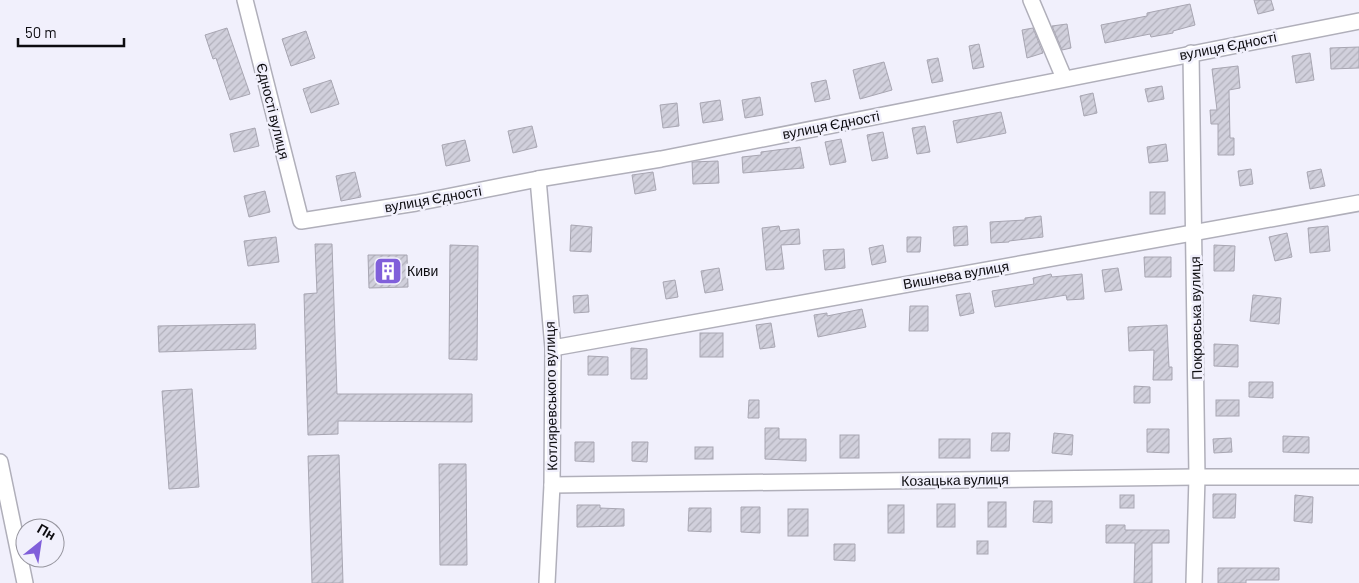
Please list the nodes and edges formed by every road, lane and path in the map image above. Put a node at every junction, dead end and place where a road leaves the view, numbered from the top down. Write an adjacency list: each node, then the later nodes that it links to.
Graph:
1 (245, 0): 8 (street, Єдності вулиця)
2 (1031, 0): 5 (street)
3 (1359, 21): 4 (street, вулиця Єдності)
4 (1191, 53): 5 (street, вулиця Єдності); 9 (street, Покровська вулиця)
5 (1064, 78): 6 (street, вулиця Єдності)
6 (538, 179): 8 (street, вулиця Єдності); 10 (street, Котляревського вулиця)
7 (1359, 203): 9 (street, Вишнева вулиця)
8 (301, 221)
9 (1195, 232): 10 (street, Вишнева вулиця); 12 (street, Покровська вулиця)
10 (553, 348): 14 (street, Котляревського вулиця)
11 (0, 462): 15 (street)
12 (1197, 477): 13 (street, Козацька вулиця); 14 (street, Козацька вулиця); 17 (street, Покровська вулиця)
13 (1359, 477)
14 (552, 485): 16 (street, Котляревського вулиця)
15 (25, 583)
16 (547, 583)
17 (1194, 583)

